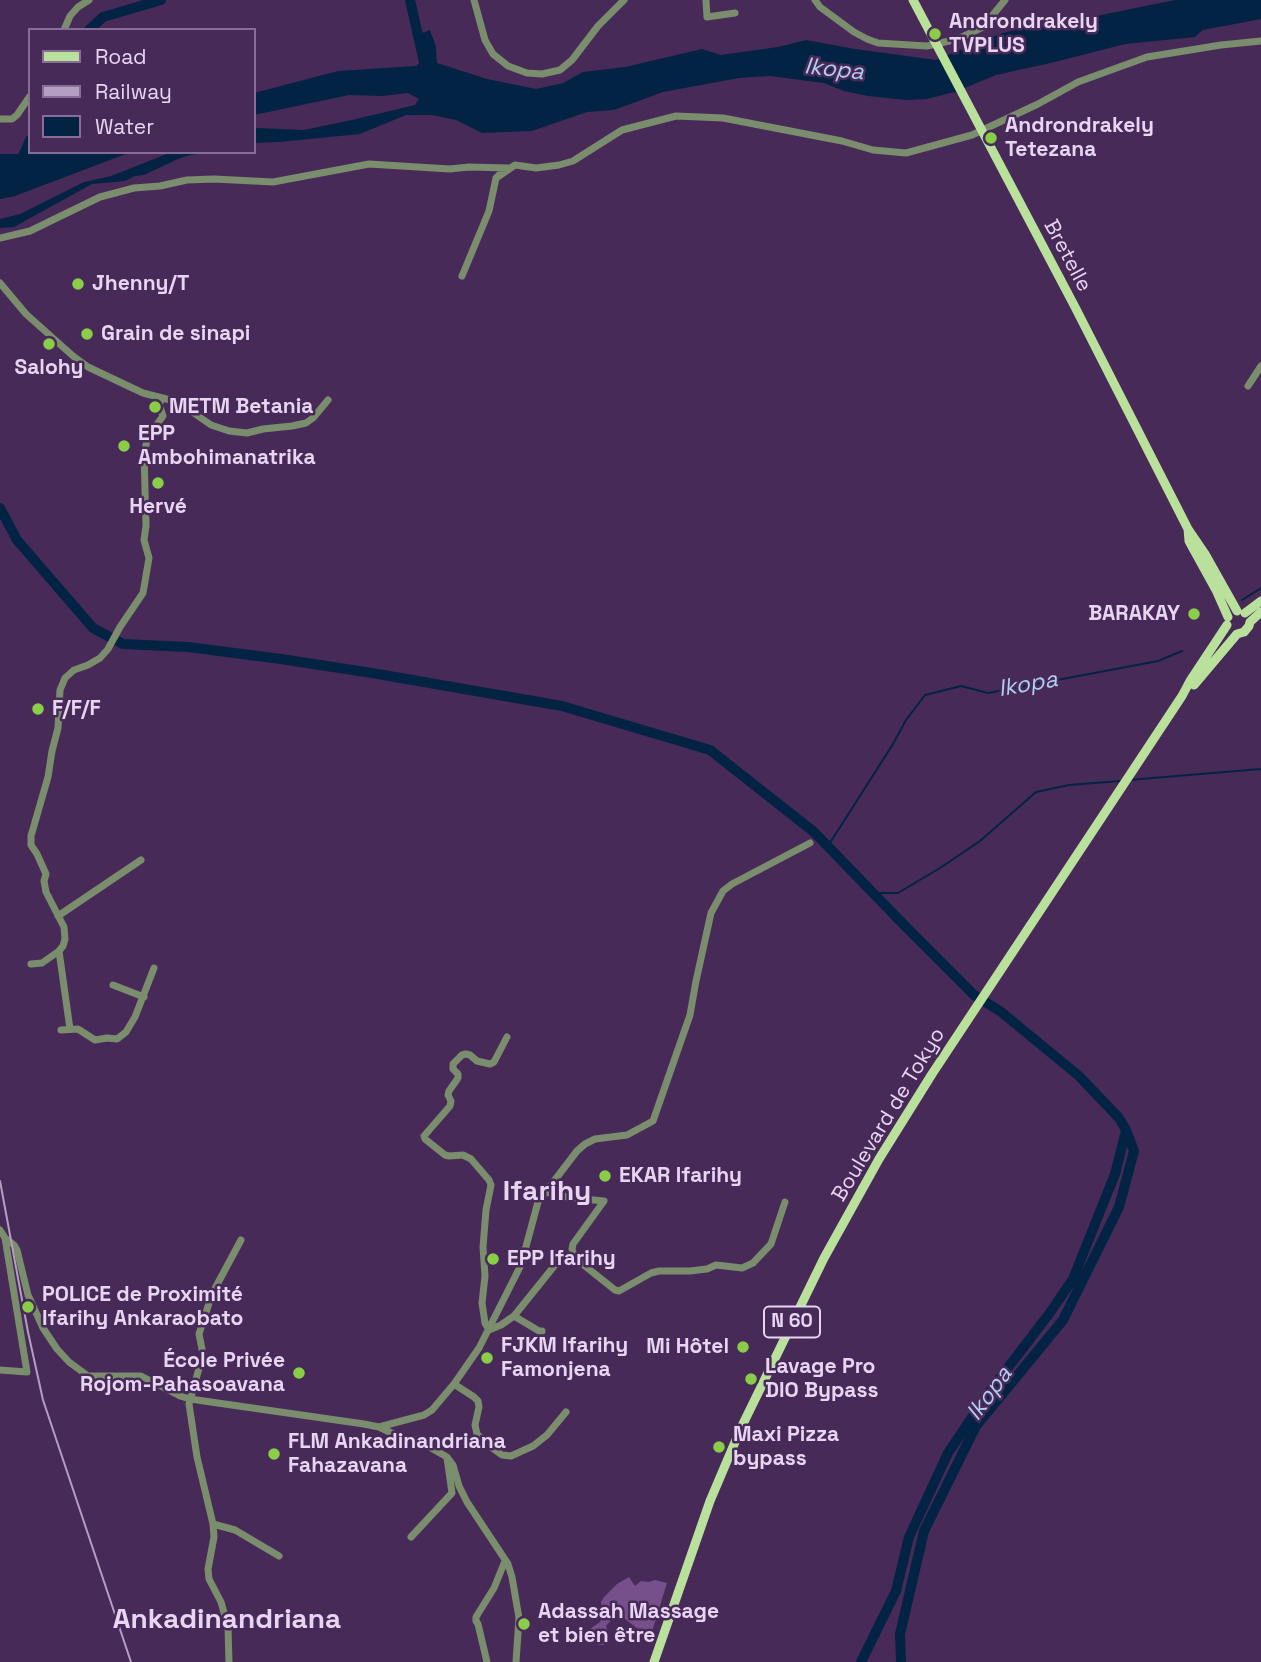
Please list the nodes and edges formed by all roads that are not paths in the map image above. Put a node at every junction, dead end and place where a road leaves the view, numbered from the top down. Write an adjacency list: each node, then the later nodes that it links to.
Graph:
1 (89, 0): 9 (street)
2 (474, 0): 3 (street)
3 (624, 0)
4 (706, 0): 8 (street)
5 (815, 0): 11 (street)
6 (913, 0): 11 (main road, Bretelle)
7 (1005, 0): 11 (street)
8 (735, 13)
9 (65, 28)
10 (1261, 41): 14 (street)
11 (938, 47): 14 (main road, Bretelle)
12 (28, 99): 13 (street)
13 (0, 119)
14 (982, 131): 15 (street); 25 (main road, Bretelle)
15 (496, 178): 16 (street); 17 (street)
16 (0, 237)
17 (462, 276)
18 (0, 283): 21 (street)
19 (1261, 366): 20 (street)
20 (1248, 386)
21 (162, 398): 22 (street); 30 (street)
22 (328, 400)
23 (1261, 601): 25 (main road, Boulevard de Tokyo)
24 (1261, 612): 25 (main road, Boulevard de Tokyo)
25 (1237, 618): 26 (main road); 26 (main road); 27 (main road, Boulevard de Tokyo)
26 (1237, 634): 27 (main road)
27 (1182, 696): 61 (main road, Boulevard de Tokyo / N 60)
28 (810, 843): 39 (street)
29 (141, 860): 30 (street)
30 (58, 916): 31 (street)
31 (59, 951): 32 (street); 36 (street)
32 (31, 964)
33 (154, 968): 35 (street)
34 (113, 985): 35 (street)
35 (144, 997): 36 (street)
36 (70, 1029): 37 (street)
37 (61, 1030)
38 (507, 1037): 46 (street)
39 (546, 1192): 44 (street); 46 (street)
40 (785, 1202): 44 (street)
41 (0, 1230): 42 (street)
42 (5, 1238): 48 (street); 50 (street)
43 (240, 1240): 50 (street)
44 (575, 1258): 45 (street)
45 (514, 1316): 46 (street); 47 (street)
46 (489, 1330): 49 (street)
47 (542, 1331)
48 (0, 1370)
49 (454, 1384): 51 (street); 52 (street)
50 (190, 1399): 52 (street); 54 (street)
51 (566, 1412)
52 (379, 1427): 53 (street)
53 (447, 1457): 55 (street); 57 (street)
54 (213, 1524): 56 (street); 58 (street)
55 (411, 1537)
56 (279, 1556)
57 (505, 1561): 59 (street); 60 (street)
58 (229, 1662)
59 (487, 1662)
60 (516, 1662)
61 (654, 1662)

